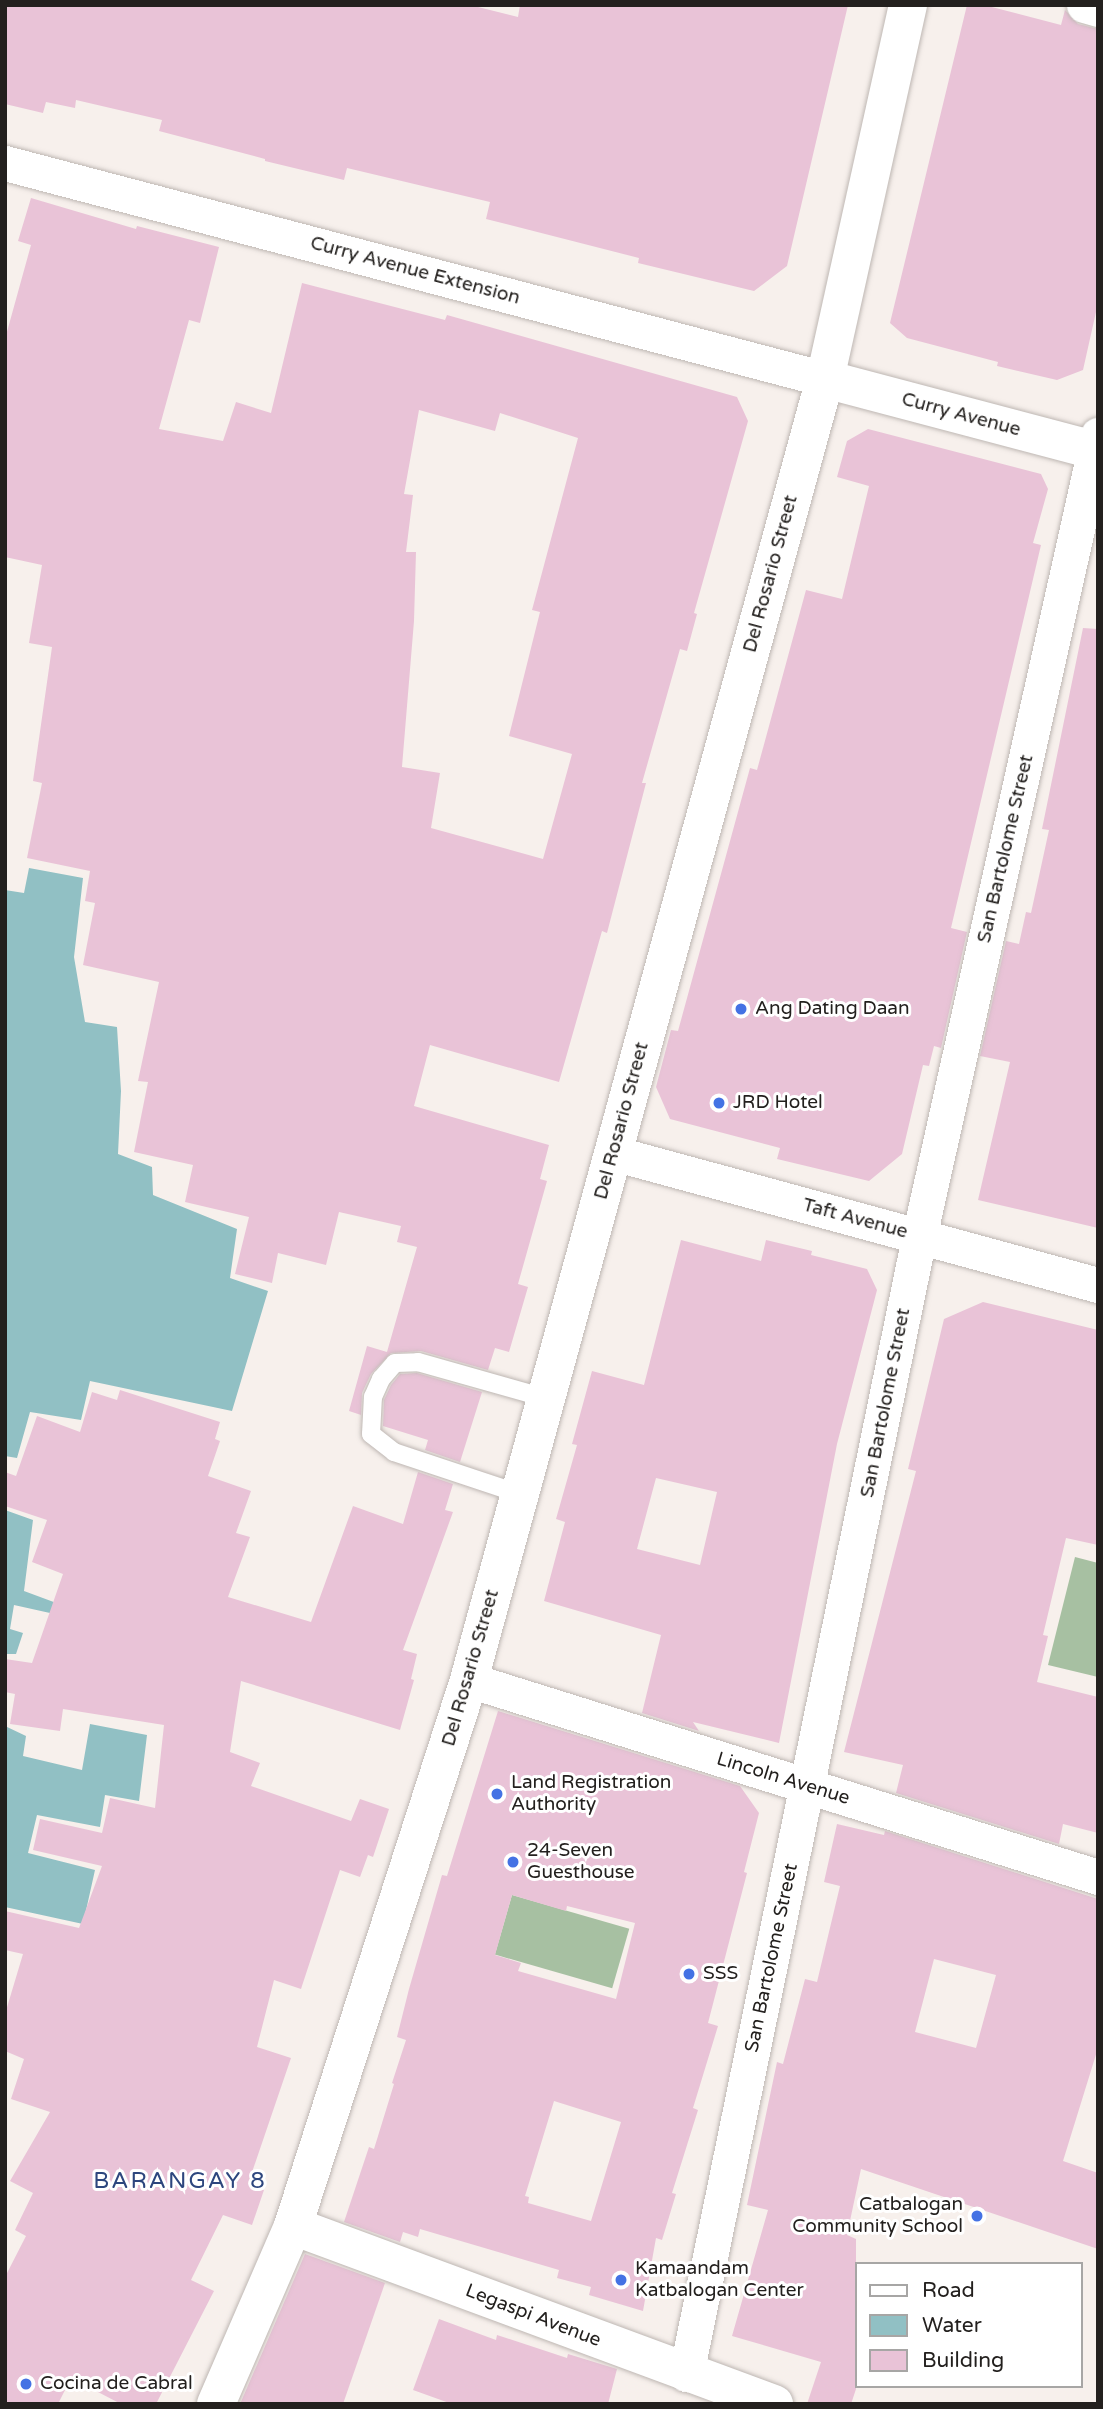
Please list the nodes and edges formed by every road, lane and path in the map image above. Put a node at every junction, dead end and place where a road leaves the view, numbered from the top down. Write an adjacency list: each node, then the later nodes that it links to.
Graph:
1 (908, 5): 5 (street, Del Rosario Street)
2 (1084, 5): 3 (street)
3 (1098, 9)
4 (5, 163): 5 (street, Curry Avenue Extension)
5 (825, 379): 6 (street, Curry Avenue); 7 (street, Del Rosario Street)
6 (1097, 445): 8 (street, San Bartolome Street)
7 (613, 1153): 8 (street, Taft Avenue); 10 (street, Del Rosario Street)
8 (919, 1237): 9 (street, Taft Avenue); 13 (street, San Bartolome Street)
9 (1098, 1285)
10 (545, 1398): 11 (street, Del Rosario Street); 11 (lane)
11 (520, 1494): 12 (street, Del Rosario Street)
12 (469, 1680): 13 (street, Lincoln Avenue); 15 (street, Del Rosario Street)
13 (808, 1786): 14 (street, Lincoln Avenue); 16 (street, San Bartolome Street)
14 (1098, 1877)
15 (293, 2226): 16 (street, Legaspi Avenue); 17 (street, Del Rosario Street)
16 (686, 2374): 18 (street, Legaspi Avenue)
17 (216, 2404)
18 (774, 2404)

